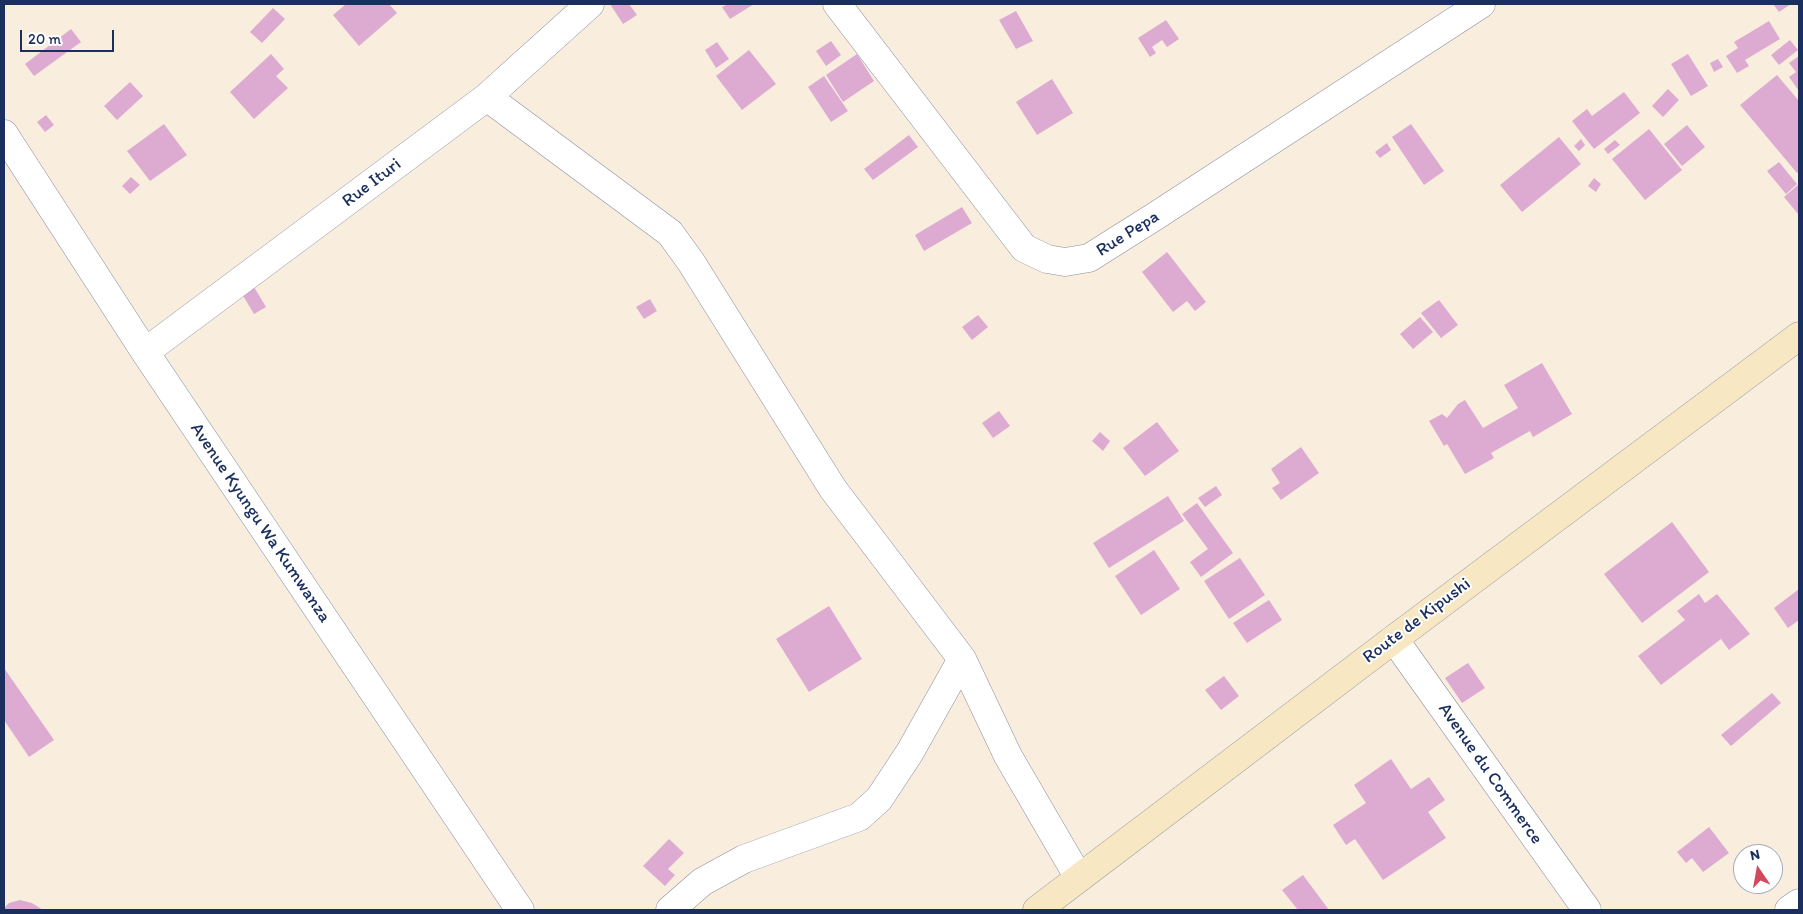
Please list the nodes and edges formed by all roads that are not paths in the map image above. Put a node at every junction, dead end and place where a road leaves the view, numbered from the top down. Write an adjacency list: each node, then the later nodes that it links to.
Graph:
1 (590, 4): 4 (street, Rue Ituri)
2 (837, 4): 3 (street, Rue Pepa)
3 (1481, 4)
4 (487, 98): 7 (street, Rue Ituri); 9 (street)
5 (4, 134): 7 (street, Avenue Kyungu Wa Kumwanza)
6 (1799, 336): 8 (main road, Route de Kipushi)
7 (145, 352): 12 (street, Avenue Kyungu Wa Kumwanza)
8 (1394, 639): 10 (main road, Route de Kipushi); 15 (street, Avenue du Commerce)
9 (962, 659): 10 (street); 13 (street)
10 (1079, 878): 14 (main road, Route de Kipushi)
11 (1799, 903): 16 (street)
12 (520, 910)
13 (670, 910)
14 (1037, 910)
15 (1587, 910)
16 (1789, 910)

